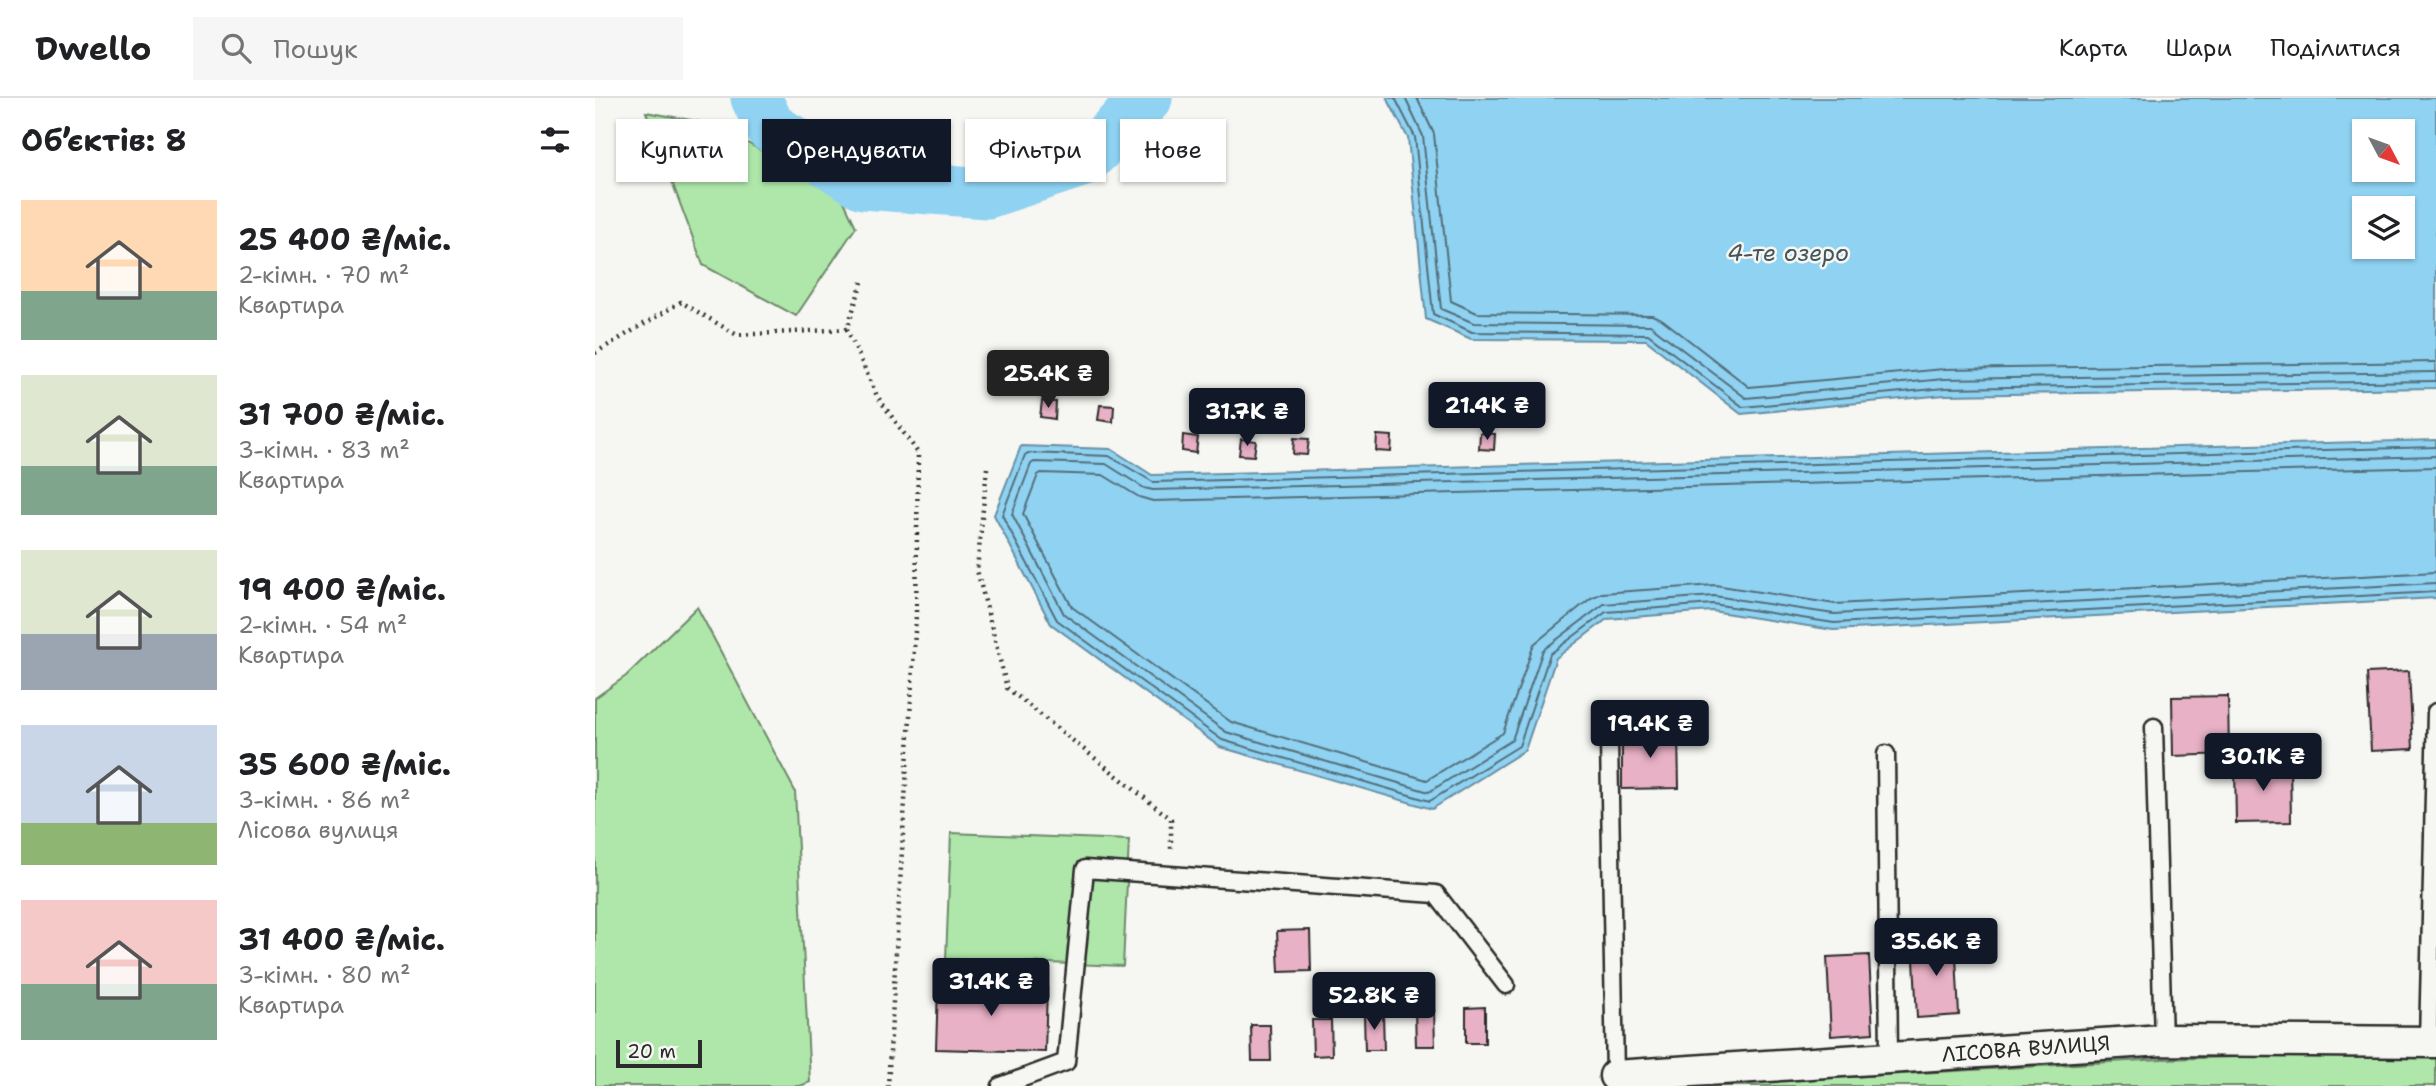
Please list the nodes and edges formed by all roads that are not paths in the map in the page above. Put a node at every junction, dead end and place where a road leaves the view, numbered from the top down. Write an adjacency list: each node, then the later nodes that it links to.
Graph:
1 (2436, 712): 7 (lane)
2 (2154, 727): 6 (lane)
3 (1608, 741): 9 (lane)
4 (1886, 754): 8 (lane)
5 (1506, 985): 10 (lane)
6 (2163, 1040): 7 (street, ЛІСОВА ВУЛИЦЯ); 8 (street, ЛІСОВА ВУЛИЦЯ)
7 (2432, 1041)
8 (1889, 1059): 9 (street, ЛІСОВА ВУЛИЦЯ)
9 (1615, 1076)
10 (1001, 1086)

